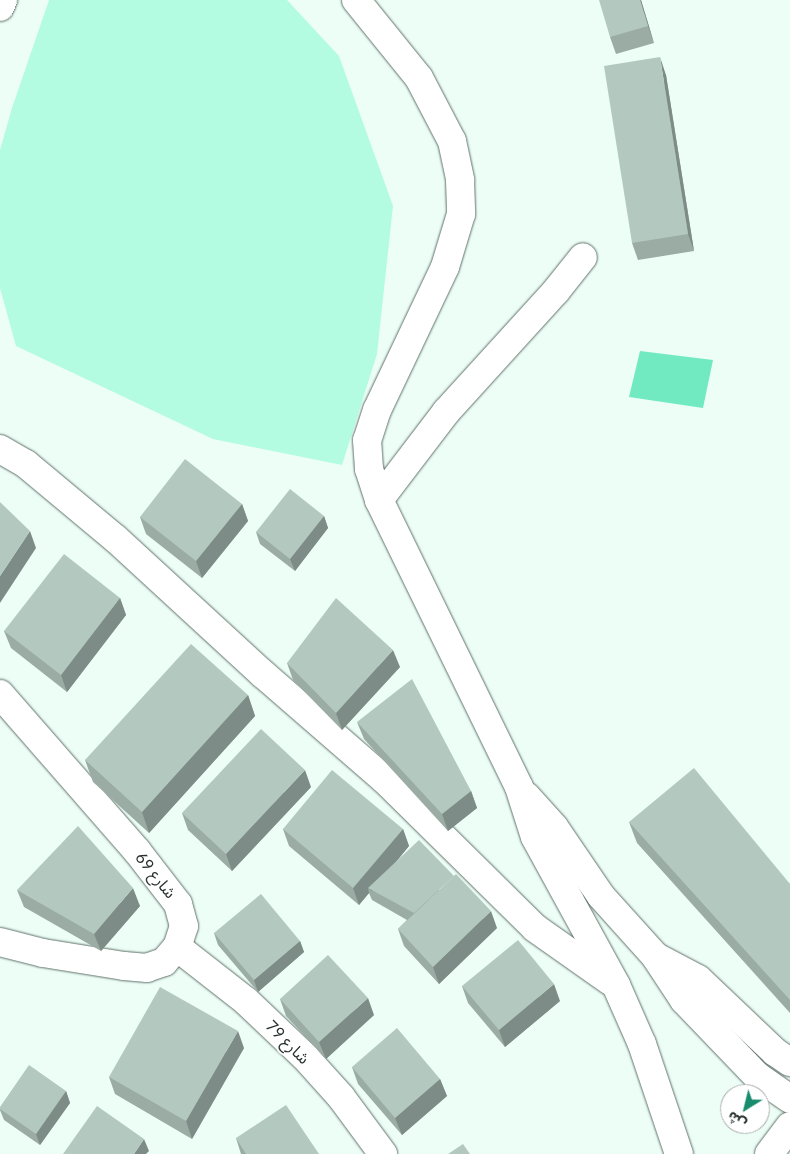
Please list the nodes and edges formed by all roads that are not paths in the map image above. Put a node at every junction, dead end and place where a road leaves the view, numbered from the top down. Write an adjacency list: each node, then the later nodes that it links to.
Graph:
1 (3, 0): 3 (street)
2 (356, 0): 6 (street)
3 (0, 7)
4 (583, 257): 6 (street)
5 (0, 448): 12 (street)
6 (379, 500): 8 (street)
7 (0, 694): 10 (street, شارع 69)
8 (519, 787): 11 (street); 12 (street)
9 (0, 942): 10 (street)
10 (177, 947): 16 (street, شارع 79)
11 (655, 956): 13 (street); 14 (street)
12 (616, 985): 17 (street)
13 (790, 1062)
14 (790, 1098)
15 (790, 1126): 18 (street)
16 (383, 1154)
17 (679, 1154)
18 (769, 1154)

